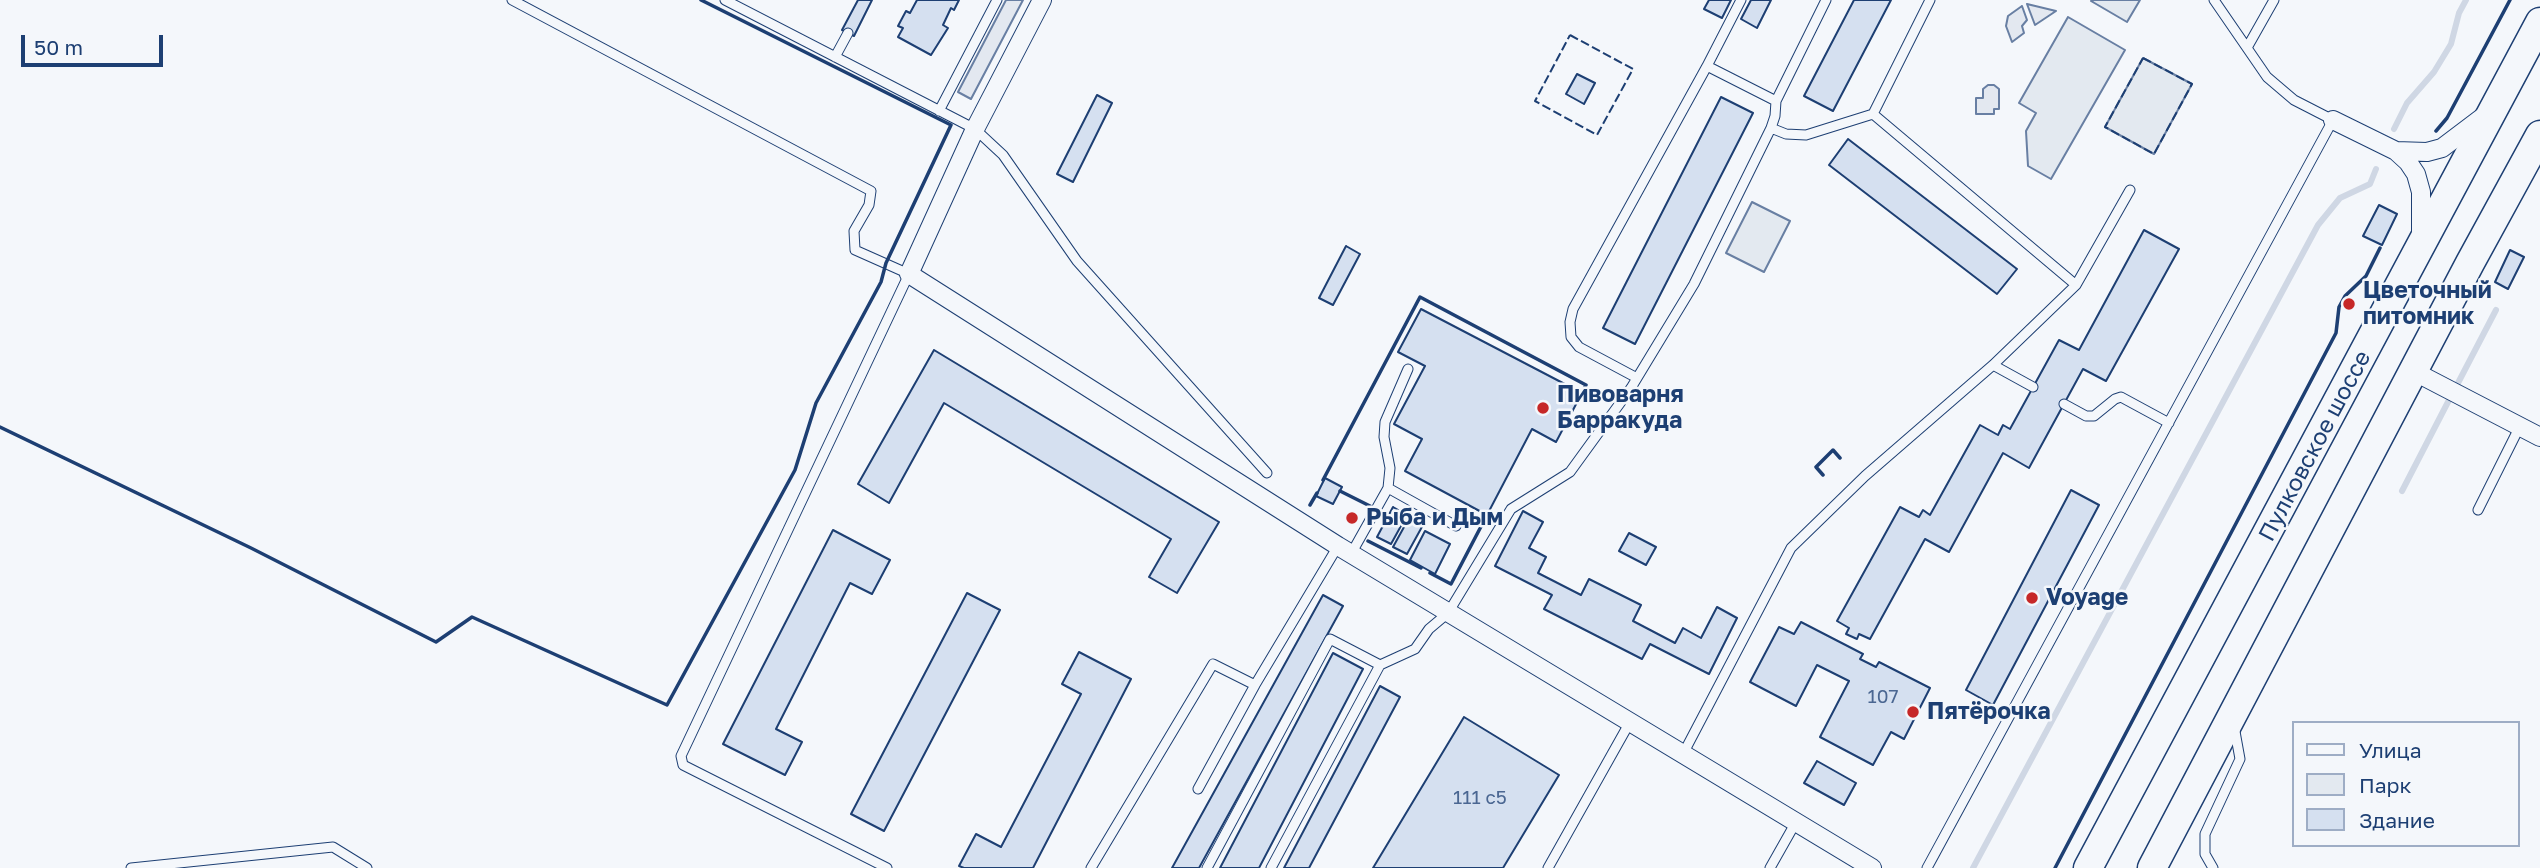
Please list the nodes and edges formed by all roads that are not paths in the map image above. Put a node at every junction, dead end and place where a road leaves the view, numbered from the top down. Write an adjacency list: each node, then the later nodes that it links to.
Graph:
1 (512, 0): 26 (lane)
2 (725, 0): 13 (lane)
3 (997, 0): 17 (lane)
4 (1042, 0): 21 (street)
5 (1741, 0): 14 (lane)
6 (1825, 0): 15 (lane)
7 (1930, 0): 18 (lane)
8 (2214, 0): 12 (lane)
9 (2274, 0): 12 (lane)
10 (2540, 22): 16 (highway, Пулковское шоссе)
11 (848, 33): 13 (lane)
12 (2248, 46): 19 (lane)
13 (835, 57): 17 (lane)
14 (1707, 66): 15 (lane); 31 (lane)
15 (1776, 101): 20 (lane)
16 (2494, 110): 23 (street); 25 (highway, Пулковское шоссе)
17 (939, 111): 21 (lane)
18 (1872, 114): 20 (lane); 27 (lane)
19 (2333, 120): 23 (street); 34 (lane)
20 (1771, 128): 31 (lane)
21 (975, 129): 26 (street); 37 (lane)
22 (2540, 135): 30 (highway)
23 (2396, 151): 25 (street)
24 (2130, 190): 27 (lane)
25 (2421, 248): 61 (highway, Пулковское шоссе)
26 (909, 274): 41 (street); 53 (lane)
27 (2076, 285): 28 (lane)
28 (1993, 365): 32 (lane); 47 (lane)
29 (1408, 369): 38 (lane)
30 (2413, 371): 35 (street); 45 (highway)
31 (1637, 378): 42 (lane)
32 (2033, 387)
33 (2064, 404): 34 (lane)
34 (2169, 423): 60 (lane)
35 (2520, 426): 36 (street); 39 (lane)
36 (2540, 436)
37 (1267, 473)
38 (1388, 488): 40 (lane); 41 (lane)
39 (2478, 510)
40 (1456, 526)
41 (1345, 550): 42 (street); 44 (lane)
42 (1448, 613): 43 (lane); 46 (street)
43 (1380, 665): 55 (lane); 56 (lane)
44 (1255, 685): 48 (lane); 54 (lane)
45 (2232, 716): 50 (lane); 62 (highway)
46 (1630, 722): 47 (street); 57 (lane)
47 (1683, 754): 49 (street)
48 (1198, 789)
49 (1796, 822): 58 (lane); 59 (street)
50 (2212, 867)
51 (131, 868): 52 (lane)
52 (367, 868)
53 (887, 868)
54 (1091, 868)
55 (1207, 868)
56 (1271, 868)
57 (1548, 868)
58 (1770, 868)
59 (1872, 868)
60 (1927, 868)
61 (2088, 868)
62 (2152, 868)

